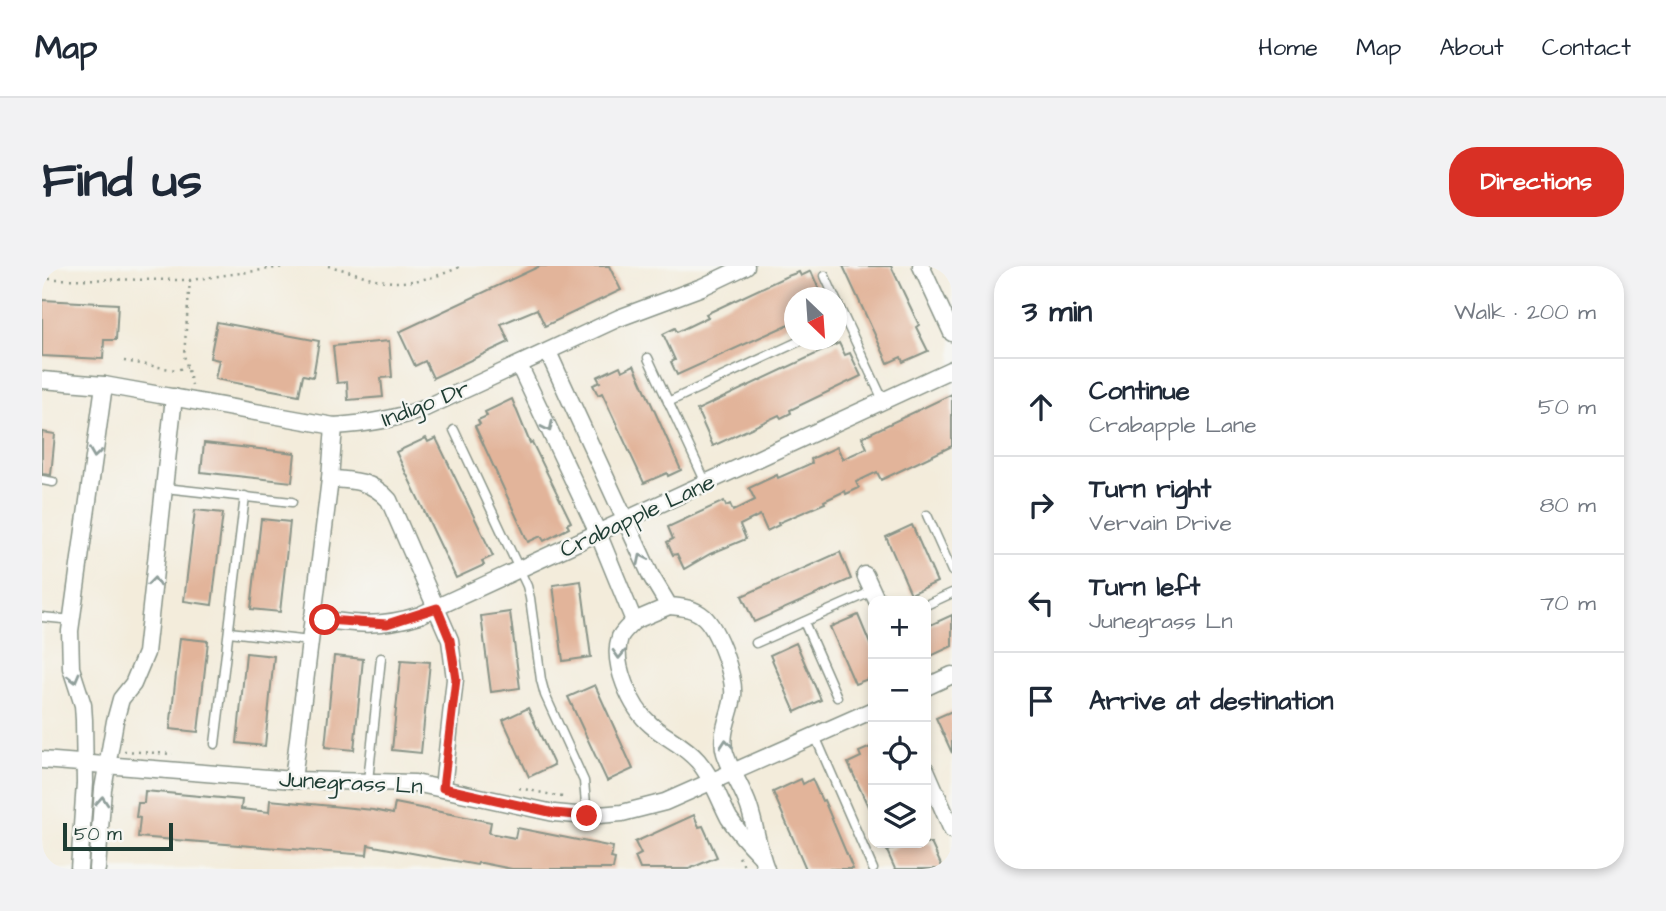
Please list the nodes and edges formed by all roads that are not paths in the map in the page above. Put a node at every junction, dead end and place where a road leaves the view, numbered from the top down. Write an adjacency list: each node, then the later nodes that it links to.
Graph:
1 (746, 266): 8 (street, Indigo Dr)
2 (921, 266): 6 (street)
3 (825, 276): 4 (lane)
4 (830, 287)
5 (847, 321): 15 (lane)
6 (952, 333)
7 (784, 348): 16 (lane)
8 (548, 352): 10 (street, Indigo Dr); 27 (street)
9 (648, 358): 16 (lane)
10 (519, 365): 17 (street, Indigo Dr); 28 (street, one-way to 28)
11 (952, 369): 15 (street, Crabapple Lane)
12 (42, 380): 13 (street, Indigo Dr)
13 (104, 385): 14 (street, Indigo Dr); 40 (street, one-way to 40)
14 (174, 397): 17 (street, Indigo Dr); 23 (street)
15 (883, 400): 22 (street, Crabapple Lane)
16 (668, 402): 22 (lane)
17 (334, 426): 19 (street)
18 (454, 430): 29 (lane)
19 (330, 479): 37 (street); 39 (street)
20 (42, 481): 21 (lane)
21 (53, 482)
22 (706, 483): 27 (street, Crabapple Lane)
23 (165, 488): 24 (lane); 55 (street, one-way to 23)
24 (245, 496): 25 (lane); 43 (lane)
25 (292, 502)
26 (927, 515): 30 (lane)
27 (624, 520): 28 (street, Crabapple Lane); 36 (street, one-way to 27)
28 (598, 533): 29 (street, Crabapple Lane); 41 (street)
29 (519, 570): 37 (street, Crabapple Lane); 62 (lane)
30 (952, 571)
31 (865, 575): 33 (street)
32 (952, 593): 35 (lane)
33 (875, 596)
34 (868, 599): 42 (lane)
35 (931, 603)
36 (669, 606): 41 (street); 56 (street, one-way to 36)
37 (437, 608): 39 (street, Crabapple Lane); 61 (street)
38 (42, 617): 40 (lane)
39 (312, 618): 44 (street)
40 (72, 620): 54 (street, one-way to 54)
41 (634, 621): 58 (street, one-way to 58)
42 (804, 622): 45 (lane); 49 (lane)
43 (229, 632): 44 (lane); 52 (lane)
44 (310, 641): 57 (street)
45 (756, 643)
46 (381, 658): 59 (lane)
47 (952, 675): 48 (street)
48 (931, 685)
49 (837, 697)
50 (868, 712): 51 (street, Junegrass Ln)
51 (815, 736): 56 (street, Junegrass Ln); 67 (lane)
52 (215, 744)
53 (42, 761): 54 (street, Junegrass Ln)
54 (85, 764): 55 (street, Junegrass Ln); 65 (street)
55 (107, 767): 57 (street, Junegrass Ln); 66 (street, one-way to 55)
56 (734, 771): 58 (street, Junegrass Ln); 64 (street)
57 (293, 780): 59 (street, Junegrass Ln)
58 (711, 780): 62 (street, Junegrass Ln); 64 (street)
59 (368, 781): 61 (street, Junegrass Ln)
60 (931, 782): 63 (street)
61 (443, 788): 62 (street, Junegrass Ln)
62 (587, 816)
63 (952, 830)
64 (763, 862)
65 (79, 869)
66 (97, 869)
67 (873, 869)

